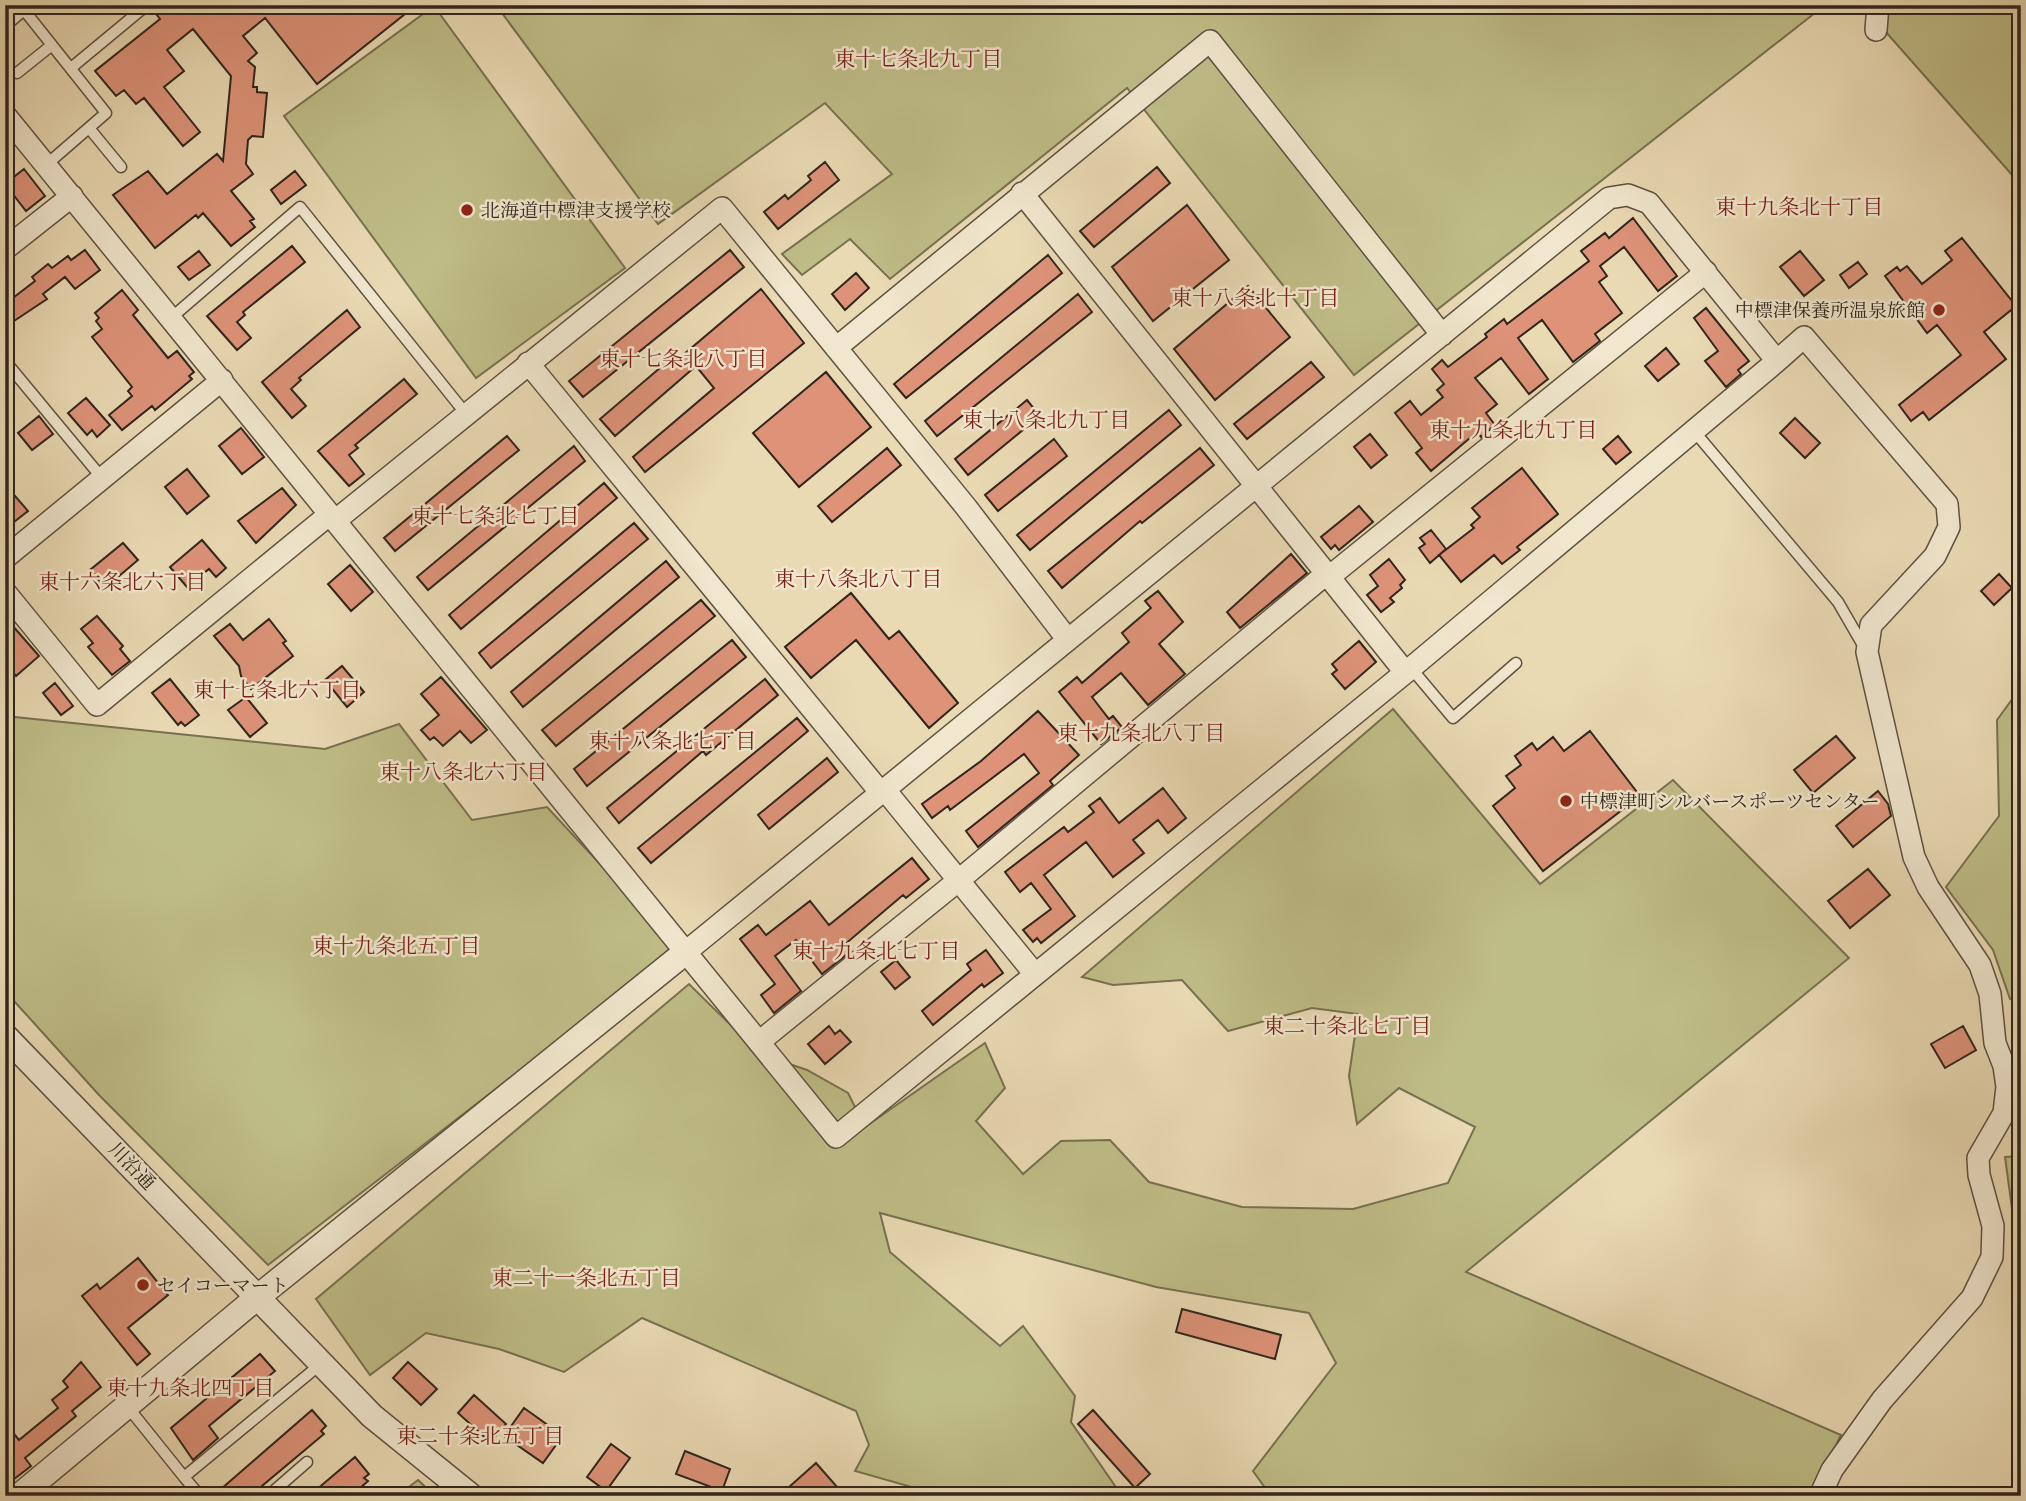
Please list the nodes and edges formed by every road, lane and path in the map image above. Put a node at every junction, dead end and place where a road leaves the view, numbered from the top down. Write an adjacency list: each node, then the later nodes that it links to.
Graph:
1 (147, 5): 7 (lane)
2 (1878, 5): 5 (street)
3 (27, 7): 4 (lane); 6 (lane)
4 (5, 26)
5 (1876, 30)
6 (52, 45): 7 (lane); 8 (lane)
7 (71, 68): 10 (lane)
8 (17, 73)
9 (5, 115): 11 (street)
10 (89, 128): 11 (lane); 12 (lane)
11 (46, 165): 14 (street)
12 (121, 167)
13 (1022, 193): 18 (street); 19 (street); 27 (street)
14 (72, 196): 15 (street); 17 (street)
15 (5, 249)
16 (1706, 272): 18 (street); 21 (street); 30 (street)
17 (171, 318): 23 (street); 24 (lane)
18 (1442, 335): 27 (street)
19 (836, 348): 22 (street); 32 (street)
20 (5, 361): 26 (lane)
21 (1777, 361): 25 (street); 33 (street)
22 (528, 363): 28 (street); 36 (street)
23 (222, 380): 26 (street); 28 (street)
24 (462, 409)
25 (1694, 430): 33 (lane); 35 (street)
26 (102, 478): 29 (street)
27 (1255, 486): 30 (street); 32 (street)
28 (333, 517): 31 (street); 38 (street)
29 (5, 558)
30 (1327, 576): 35 (street); 37 (street)
31 (5, 592)
32 (1068, 640): 36 (street)
33 (1867, 652): 51 (street)
34 (1517, 663): 35 (lane)
35 (1408, 670): 39 (street)
36 (883, 792): 37 (street); 38 (street)
37 (959, 880): 39 (street); 41 (street)
38 (687, 951): 41 (street); 42 (street)
39 (1034, 973): 41 (street)
40 (5, 1036): 42 (street, 川沿通)
41 (760, 1042)
42 (259, 1296): 43 (street, 川沿通); 44 (street)
43 (322, 1363): 46 (lane); 50 (street, 川沿通)
44 (127, 1406): 46 (lane); 47 (street)
45 (307, 1462): 49 (lane)
46 (184, 1477): 48 (lane)
47 (23, 1494)
48 (200, 1496)
49 (268, 1496)
50 (471, 1496)
51 (1820, 1496)

